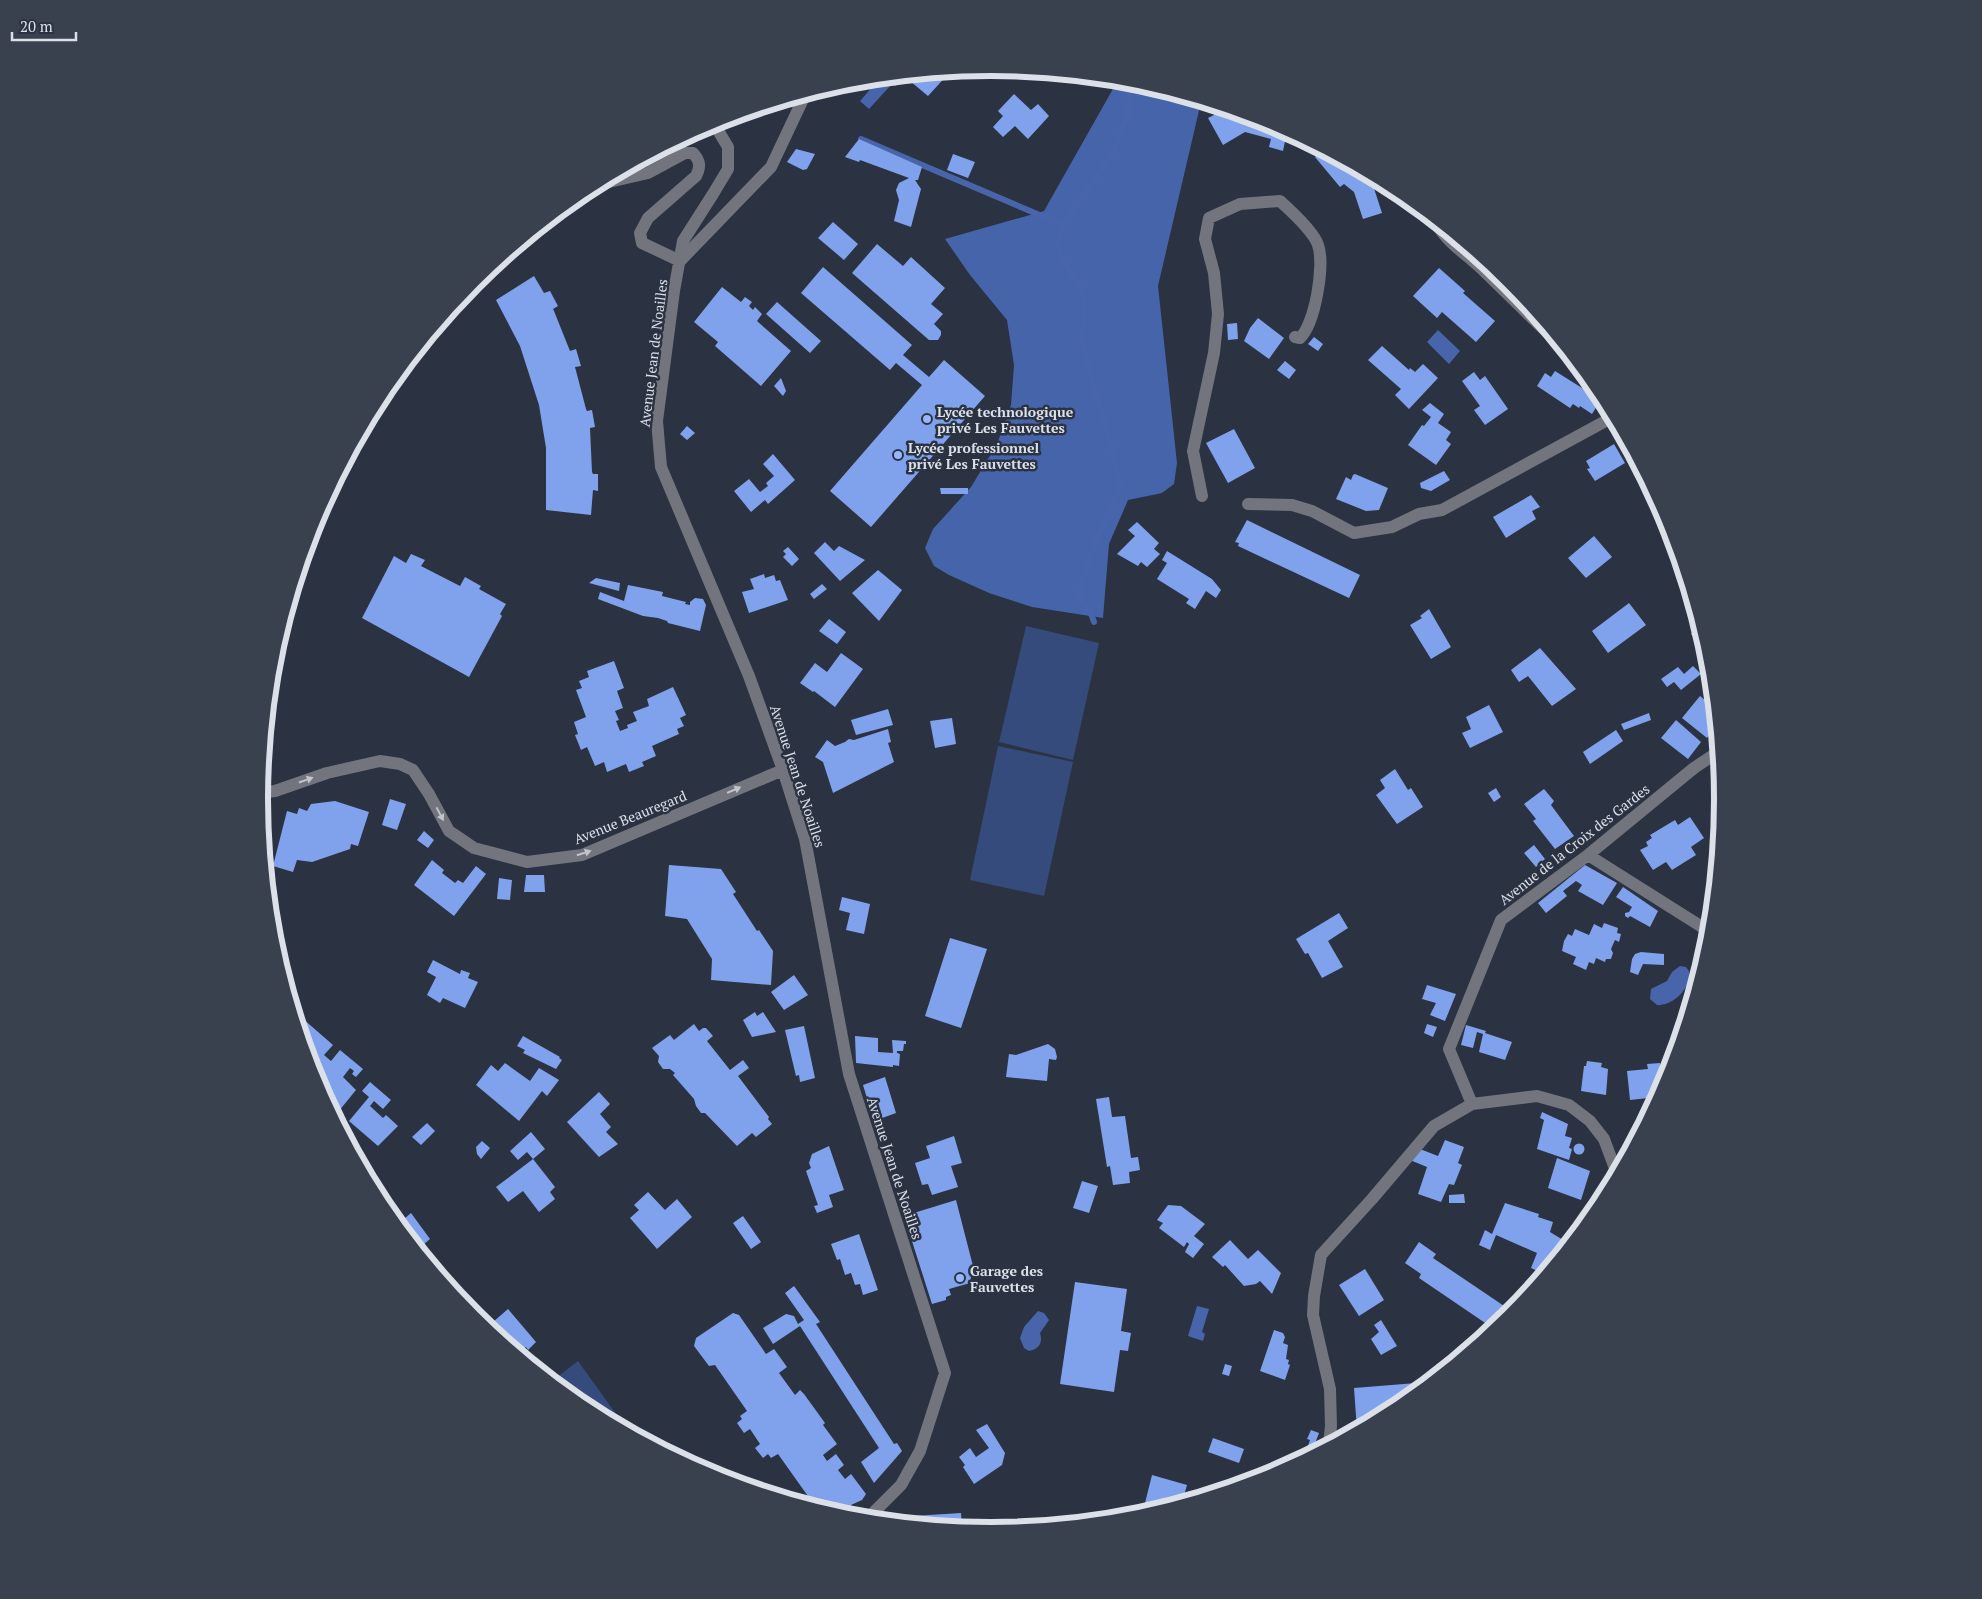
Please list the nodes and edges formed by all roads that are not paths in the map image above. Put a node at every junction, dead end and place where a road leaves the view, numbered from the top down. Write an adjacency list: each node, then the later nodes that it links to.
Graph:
1 (802, 102): 4 (street)
2 (718, 130): 4 (street, Avenue Jean de Noailles)
3 (618, 180): 4 (street)
4 (680, 261): 10 (street, Avenue Jean de Noailles)
5 (1295, 338): 7 (street)
6 (1606, 420): 8 (street)
7 (1202, 496)
8 (1248, 504)
9 (1713, 755): 12 (street, Avenue de la Croix des Gardes)
10 (784, 770): 11 (street, Avenue Beauregard, one-way to 10); 17 (street, Avenue Jean de Noailles)
11 (268, 792)
12 (1588, 855): 13 (street); 14 (street, Avenue de la Croix des Gardes)
13 (1702, 927)
14 (1472, 1104): 15 (street); 16 (street)
15 (1614, 1166)
16 (1330, 1438)
17 (873, 1513)

